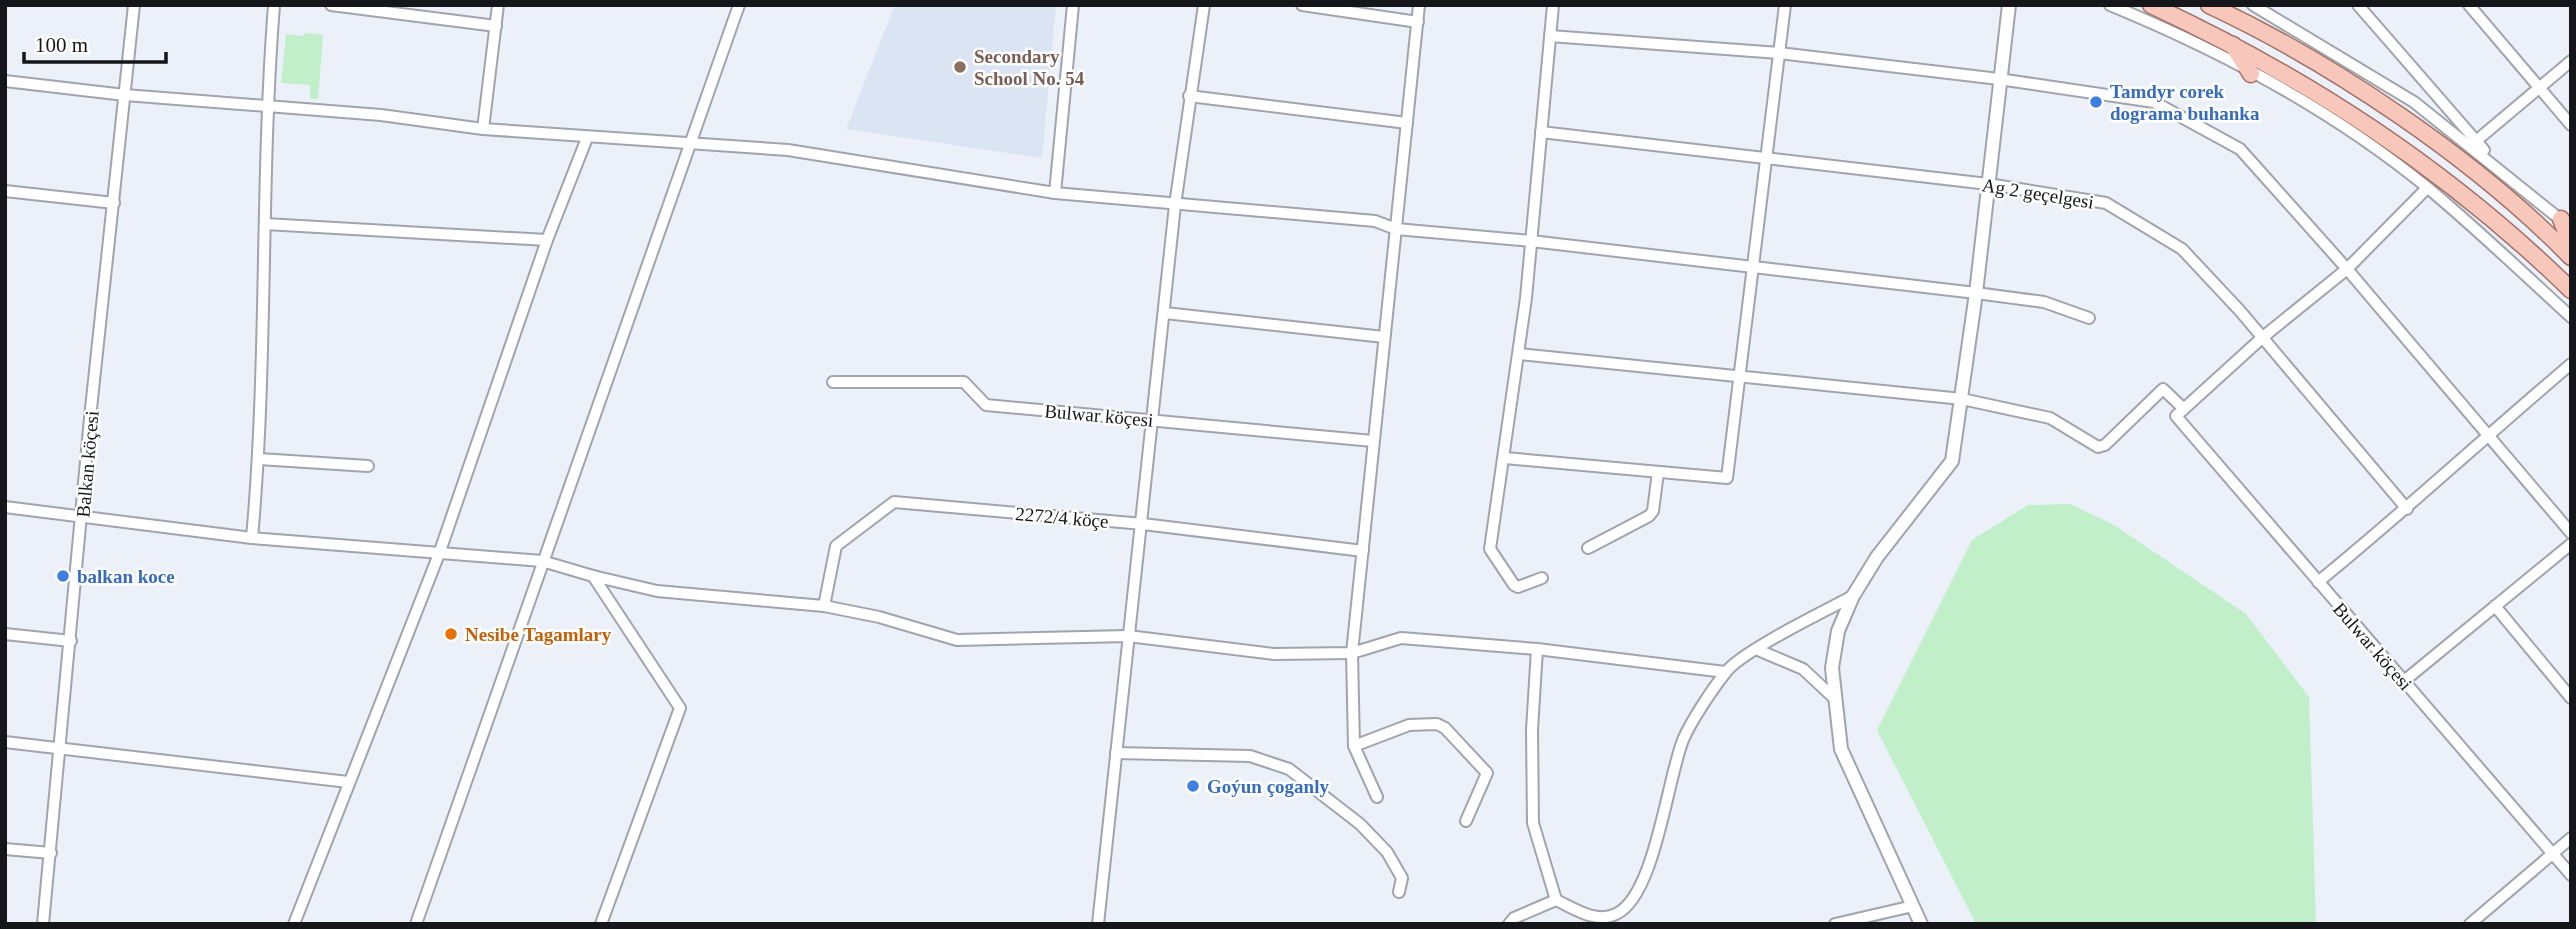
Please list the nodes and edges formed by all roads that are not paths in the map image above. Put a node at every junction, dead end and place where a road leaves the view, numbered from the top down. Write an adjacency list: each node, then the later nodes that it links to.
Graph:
1 (134, 5): 29 (street, Balkan köçesi)
2 (274, 5): 31 (street)
3 (331, 5): 20 (street)
4 (498, 5): 20 (street)
5 (739, 5): 38 (street)
6 (1073, 5): 44 (street)
7 (1204, 5): 30 (street)
8 (1302, 5): 19 (street)
9 (1419, 5): 19 (street)
10 (1553, 5): 21 (street)
11 (1785, 5): 23 (street)
12 (2009, 5): 26 (street)
13 (2110, 5): 25 (street)
14 (2151, 5): 22 (main road)
15 (2209, 5): 53 (main road)
16 (2253, 5): 40 (street)
17 (2358, 5): 37 (street)
18 (2469, 5): 28 (street)
19 (1418, 22): 32 (street)
20 (496, 26): 34 (street)
21 (1549, 36): 23 (street); 35 (street)
22 (2231, 43): 25 (main road); 56 (main road)
23 (1779, 53): 26 (street); 39 (street)
24 (2571, 61): 28 (street)
25 (2251, 74): 42 (street)
26 (1999, 79): 41 (street); 55 (street)
27 (5, 81): 29 (street)
28 (2539, 88): 33 (street); 37 (street)
29 (125, 95): 31 (street); 45 (street, Balkan köçesi)
30 (1189, 96): 32 (street); 46 (street)
31 (266, 106): 34 (street); 47 (street)
32 (1407, 123): 49 (street)
33 (2571, 125)
34 (483, 129): 36 (street)
35 (1541, 132): 39 (street, Ag 2 geçelgesi); 51 (street)
36 (587, 138): 38 (street); 50 (street)
37 (2476, 141): 40 (street)
38 (691, 144): 44 (street); 86 (street)
39 (1765, 159): 41 (street, Ag 2 geçelgesi); 54 (street)
40 (2494, 164): 48 (street)
41 (1988, 184): 57 (street); 62 (street, Ag 2 geçelgesi)
42 (2427, 188): 55 (street); 60 (street)
43 (5, 191): 45 (street)
44 (1055, 193): 46 (street)
45 (114, 203): 78 (street, Balkan köçesi)
46 (1175, 205): 49 (street); 58 (street)
47 (265, 224): 50 (street); 73 (street)
48 (2566, 224): 52 (main road)
49 (1396, 229): 51 (street); 61 (street)
50 (547, 240): 85 (street)
51 (1531, 241): 54 (street); 63 (street)
52 (2571, 244)
53 (2571, 257)
54 (1752, 267): 57 (street); 65 (street)
55 (2347, 269): 62 (street); 70 (street)
56 (2571, 290)
57 (1976, 293): 59 (street); 67 (street)
58 (1165, 313): 61 (street); 69 (street)
59 (2088, 317)
60 (2571, 317)
61 (1384, 337): 71 (street)
62 (2263, 337): 68 (street); 77 (street, Ag 2 geçelgesi)
63 (1519, 354): 65 (street); 72 (street)
64 (2571, 364): 70 (street)
65 (1739, 377): 67 (street); 75 (street)
66 (833, 382): 69 (street, Bulwar köçesi)
67 (1962, 399): 68 (street, Bulwar köçesi); 90 (street)
68 (2180, 412): 89 (street, Bulwar köçesi)
69 (1154, 420): 71 (street, Bulwar köçesi); 79 (street)
70 (2486, 436): 77 (street); 80 (street)
71 (1373, 441): 84 (street)
72 (1505, 458): 75 (street); 88 (street)
73 (259, 459): 74 (street); 81 (street)
74 (368, 466)
75 (1658, 472): 83 (street)
76 (5, 507): 78 (street)
77 (2407, 509): 89 (street)
78 (83, 516): 81 (street); 95 (street, Balkan köçesi)
79 (1143, 524): 84 (street, 2272/4 köçe); 91 (street, 2272/4 köçe); 94 (street)
80 (2571, 533)
81 (252, 538): 85 (street)
82 (2571, 544): 92 (street)
83 (1588, 548)
84 (1363, 551): 98 (street)
85 (439, 554): 86 (street); 107 (street)
86 (542, 561): 87 (street); 122 (street)
87 (593, 576): 91 (street); 123 (street)
88 (1542, 578)
89 (2318, 582): 100 (street, Bulwar köçesi)
90 (1853, 596): 97 (street); 102 (street)
91 (824, 606): 94 (street)
92 (2495, 606): 100 (street); 101 (street)
93 (5, 634): 95 (street)
94 (1128, 636): 98 (street); 106 (street)
95 (71, 641): 105 (street, Balkan köçesi)
96 (1537, 649): 98 (street); 99 (street); 116 (street)
97 (1758, 650): 99 (street); 102 (street)
98 (1352, 653): 104 (street)
99 (1725, 672): 118 (street)
100 (2404, 681): 113 (street, Bulwar köçesi)
101 (2571, 698)
102 (1835, 699): 117 (street)
103 (5, 742): 105 (street)
104 (1354, 746): 108 (street); 109 (street)
105 (61, 748): 107 (street); 112 (street, Balkan köçesi)
106 (1116, 753): 115 (street); 124 (street)
107 (348, 782): 121 (street)
108 (1377, 797)
109 (1466, 821)
110 (2571, 838): 113 (street)
111 (5, 849): 112 (street)
112 (51, 853): 120 (street, Balkan köçesi)
113 (2552, 854): 114 (street, Bulwar köçesi); 119 (street)
114 (2571, 875)
115 (1399, 892)
116 (1556, 900): 118 (street); 125 (street)
117 (1913, 906): 126 (street); 127 (street)
118 (1618, 919)
119 (2475, 922)
120 (43, 924)
121 (294, 924)
122 (416, 924)
123 (601, 924)
124 (1098, 924)
125 (1509, 924)
126 (1835, 924)
127 (1922, 924)

